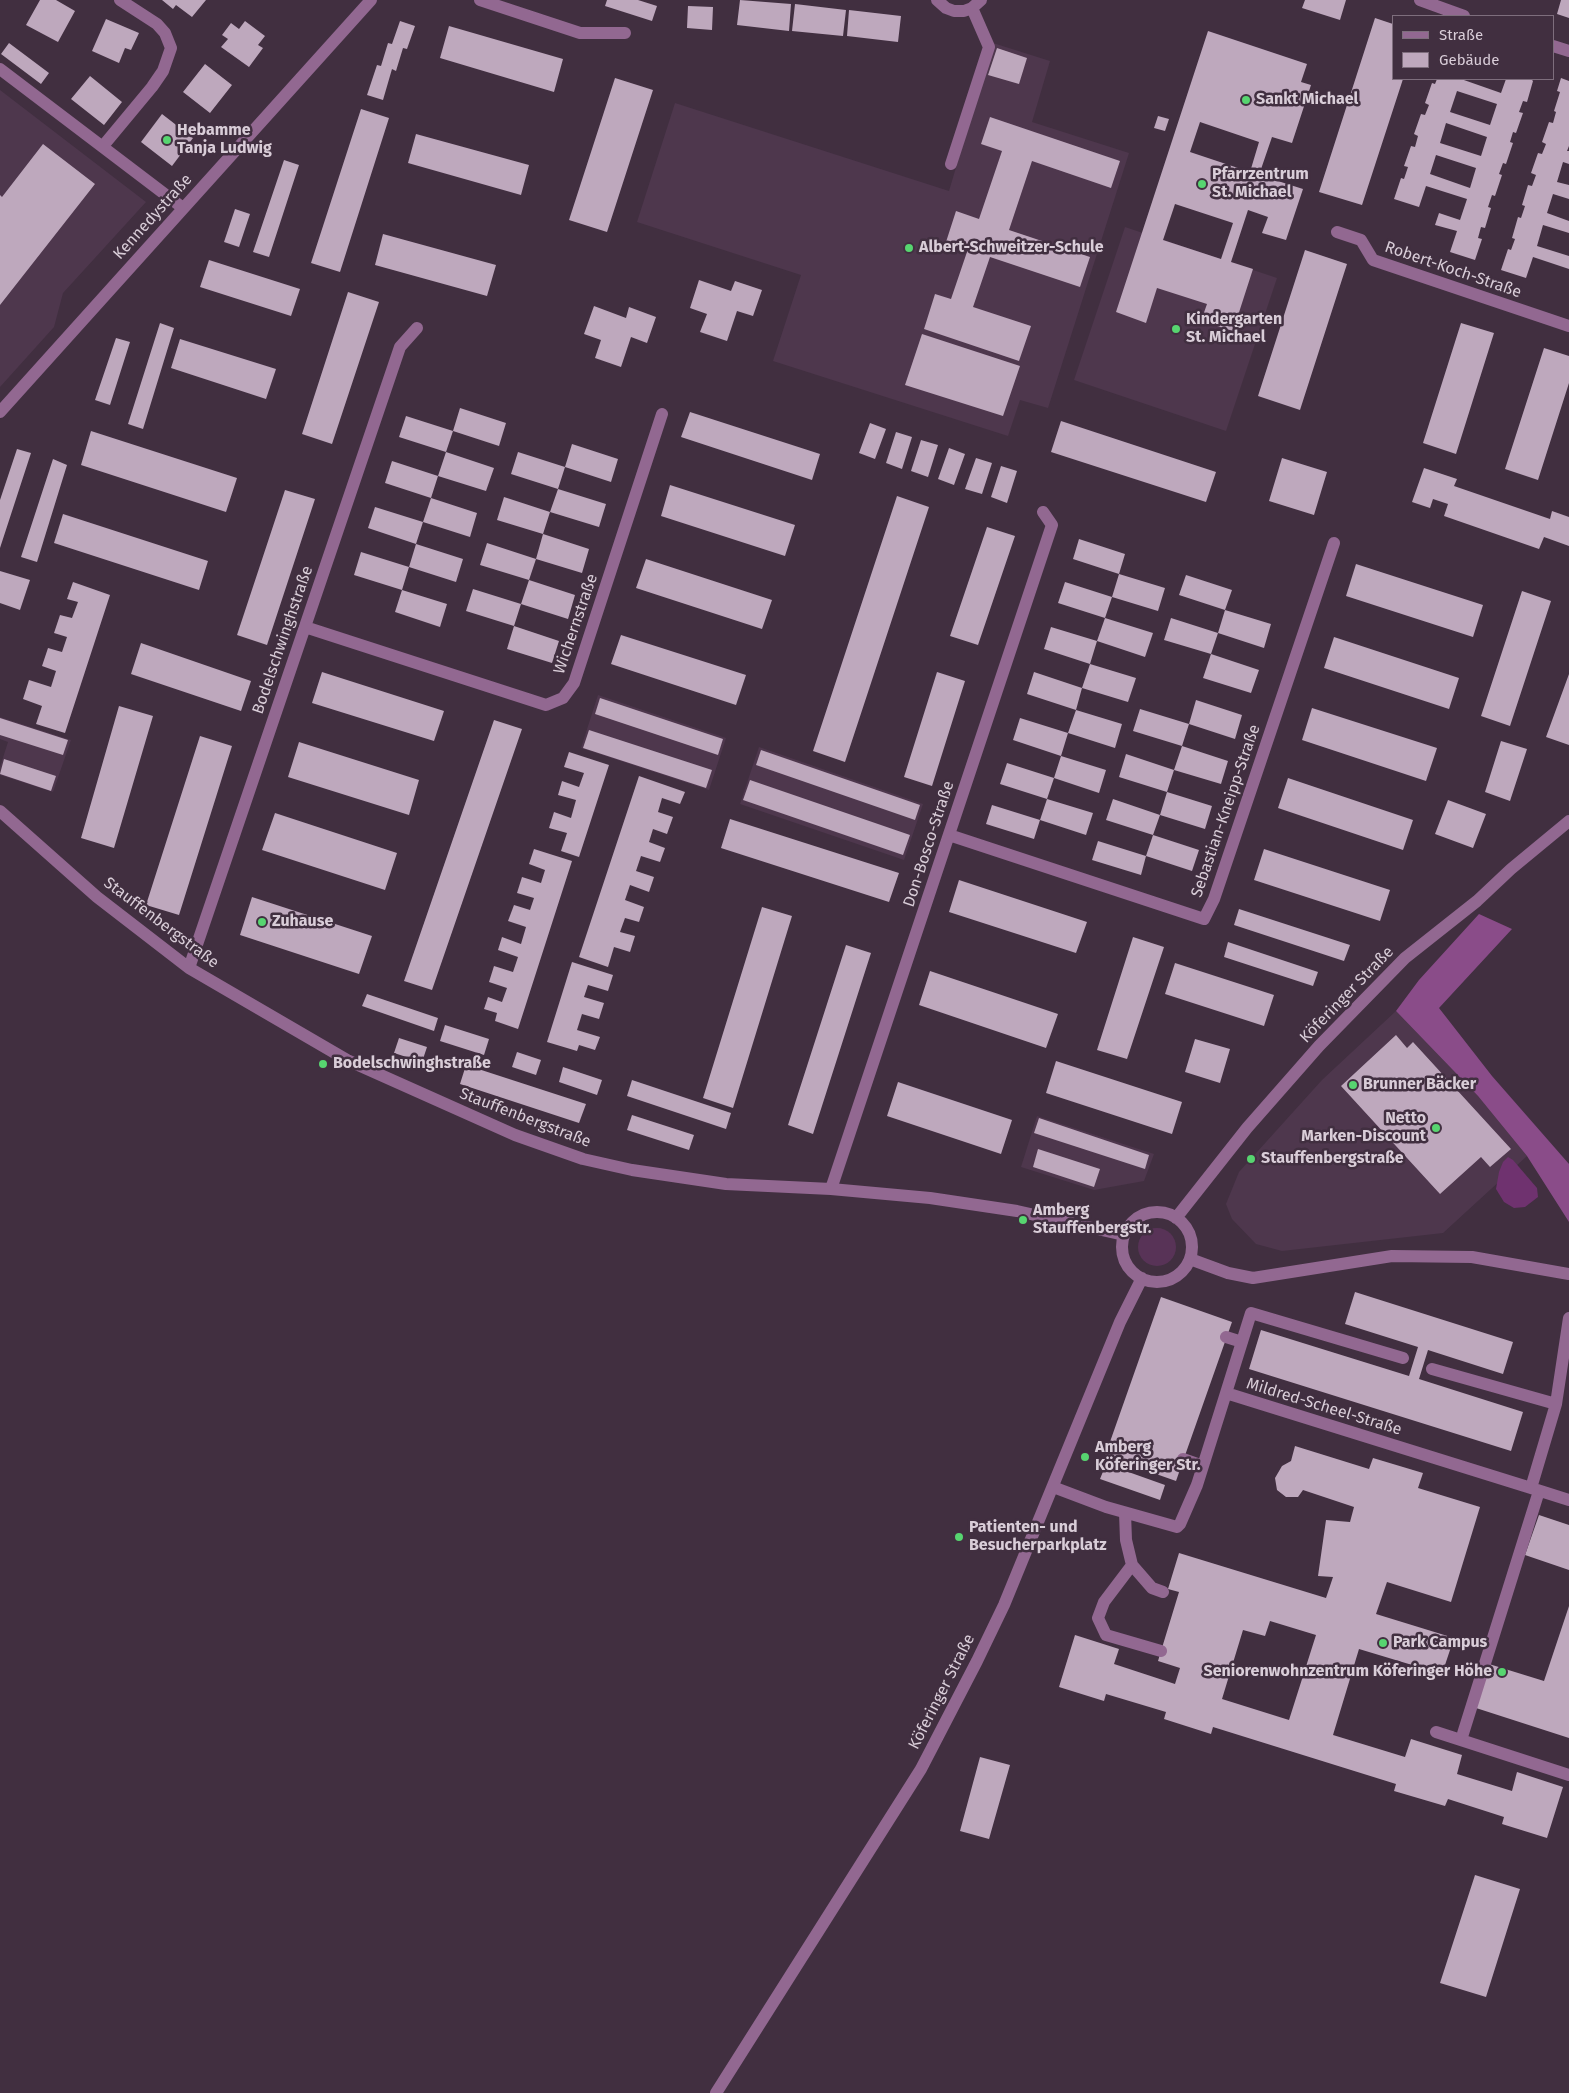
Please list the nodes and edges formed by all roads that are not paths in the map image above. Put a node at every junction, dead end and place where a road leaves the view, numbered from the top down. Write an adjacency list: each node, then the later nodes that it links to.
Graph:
1 (120, 0): 12 (street)
2 (371, 0): 14 (street, Kennedystraße)
3 (480, 0): 8 (street)
4 (937, 0): 6 (street)
5 (1420, 0): 7 (street)
6 (976, 4): 13 (street)
7 (1461, 15)
8 (625, 33)
9 (1554, 46): 10 (street)
10 (1569, 51)
11 (0, 69): 12 (street)
12 (103, 146): 14 (street)
13 (951, 164)
14 (183, 208): 18 (street, Kennedystraße)
15 (1337, 232): 16 (street, Robert-Koch-Straße)
16 (1569, 326)
17 (417, 328): 22 (street, Bodelschwinghstraße)
18 (0, 412)
19 (662, 414): 22 (street, Wichernstraße)
20 (1043, 512): 25 (street, Don-Bosco-Straße)
21 (1334, 543): 25 (street, Sebastian-Kneipp-Straße)
22 (305, 627): 26 (street, Bodelschwinghstraße)
23 (0, 811): 26 (street, Stauffenbergstraße)
24 (1569, 821): 28 (street, Köferinger Straße)
25 (949, 835): 27 (street, Don-Bosco-Straße)
26 (189, 968): 27 (street, Stauffenbergstraße)
27 (831, 1189): 29 (street, Stauffenbergstraße)
28 (1176, 1218): 29 (street); 30 (street)
29 (1124, 1235): 32 (street)
30 (1190, 1259): 31 (street); 32 (street)
31 (1569, 1274)
32 (1142, 1278): 42 (street, Köferinger Straße)
33 (1569, 1318): 39 (street)
34 (1226, 1337): 35 (street)
35 (1242, 1342): 36 (street); 38 (street)
36 (1403, 1358)
37 (1432, 1369): 39 (street)
38 (1226, 1393): 41 (street, Mildred-Scheel-Straße); 43 (street, Mildred-Scheel-Straße)
39 (1556, 1404): 43 (street)
40 (1183, 1459): 41 (street)
41 (1203, 1466): 45 (street, Mildred-Scheel-Straße)
42 (1053, 1487): 45 (street, Mildred-Scheel-Straße); 52 (street, Köferinger Straße)
43 (1535, 1490): 44 (street, Mildred-Scheel-Straße); 50 (street)
44 (1569, 1500)
45 (1125, 1513): 46 (street)
46 (1132, 1564): 47 (street); 48 (street)
47 (1163, 1592)
48 (1160, 1651)
49 (1436, 1732): 50 (street)
50 (1461, 1740): 51 (street)
51 (1569, 1775)
52 (716, 2093)

